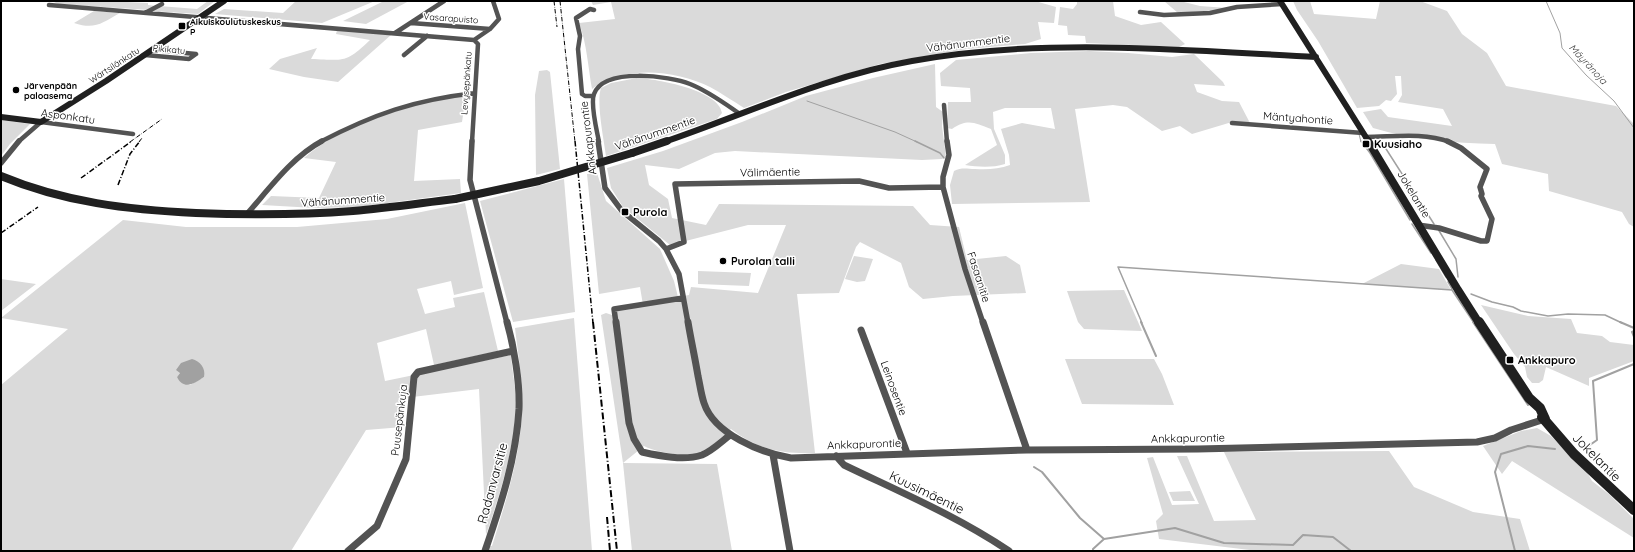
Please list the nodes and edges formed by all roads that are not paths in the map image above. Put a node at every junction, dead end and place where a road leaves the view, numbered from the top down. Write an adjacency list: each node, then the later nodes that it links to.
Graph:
1 (53, 1): 9 (street, Levysepänkatu)
2 (224, 1): 10 (main road, Wärtsilänkatu)
3 (444, 1): 11 (street)
4 (493, 1): 12 (street)
5 (1281, 3): 8 (street); 19 (main road, Jokelantie)
6 (162, 4): 9 (street)
7 (594, 10): 21 (street)
8 (1140, 12)
9 (145, 13): 10 (street, Levysepänkatu)
10 (201, 17): 13 (street, Levysepänkatu); 16 (main road, Wärtsilänkatu)
11 (411, 23): 12 (street, Vasarapuisto); 13 (street)
12 (490, 29): 15 (street)
13 (396, 33): 14 (street, Levysepänkatu)
14 (427, 36): 15 (street, Levysepänkatu); 18 (street)
15 (474, 40): 20 (street, Levysepänkatu)
16 (154, 50): 17 (main road, Wärtsilänkatu); 17 (street, Pikikatu)
17 (145, 55): 25 (main road, Wärtsilänkatu)
18 (404, 55)
19 (1316, 57): 23 (main road, Vähänummentie); 28 (main road, Jokelantie)
20 (474, 93): 32 (street); 36 (street, Levysepänkatu)
21 (593, 96): 23 (street, Ankkapurontie); 34 (street, Ankkapurontie)
22 (944, 105): 31 (street, Fasaanitie)
23 (740, 114): 32 (main road, Vähänummentie, bridge)
24 (1, 117): 25 (main road, Asponkatu)
25 (42, 122): 27 (street, Asponkatu); 29 (street, Wärtsilänkatu)
26 (1232, 123): 28 (street, Mäntyahontie)
27 (133, 134)
28 (1364, 135): 33 (main road, Jokelantie); 33 (street, Mäntyahontie)
29 (2, 162)
30 (1, 176): 32 (main road, Vähänummentie)
31 (944, 186): 34 (street, Välimäentie); 41 (street, Fasaanitie)
32 (247, 214)
33 (1418, 225): 39 (main road, Jokelantie)
34 (666, 249): 35 (street, Ankkapurontie)
35 (682, 298): 40 (street, Ankkapurontie); 40 (street)
36 (508, 326): 38 (street, Radanvarsitie)
37 (861, 330): 42 (street, Leinosentie)
38 (514, 351): 46 (street, Puusepänkuja); 47 (street, Radanvarsitie)
39 (1545, 419): 41 (street, Ankkapurontie); 45 (main road, Jokelantie)
40 (730, 435): 43 (street, Ankkapurontie)
41 (1026, 450): 42 (street, Ankkapurontie)
42 (906, 453): 44 (street, Ankkapurontie)
43 (773, 455): 44 (street, Ankkapurontie); 48 (street)
44 (836, 456): 49 (street, Kuusimäentie)
45 (1634, 510)
46 (348, 551)
47 (485, 551)
48 (790, 551)
49 (1009, 551)

